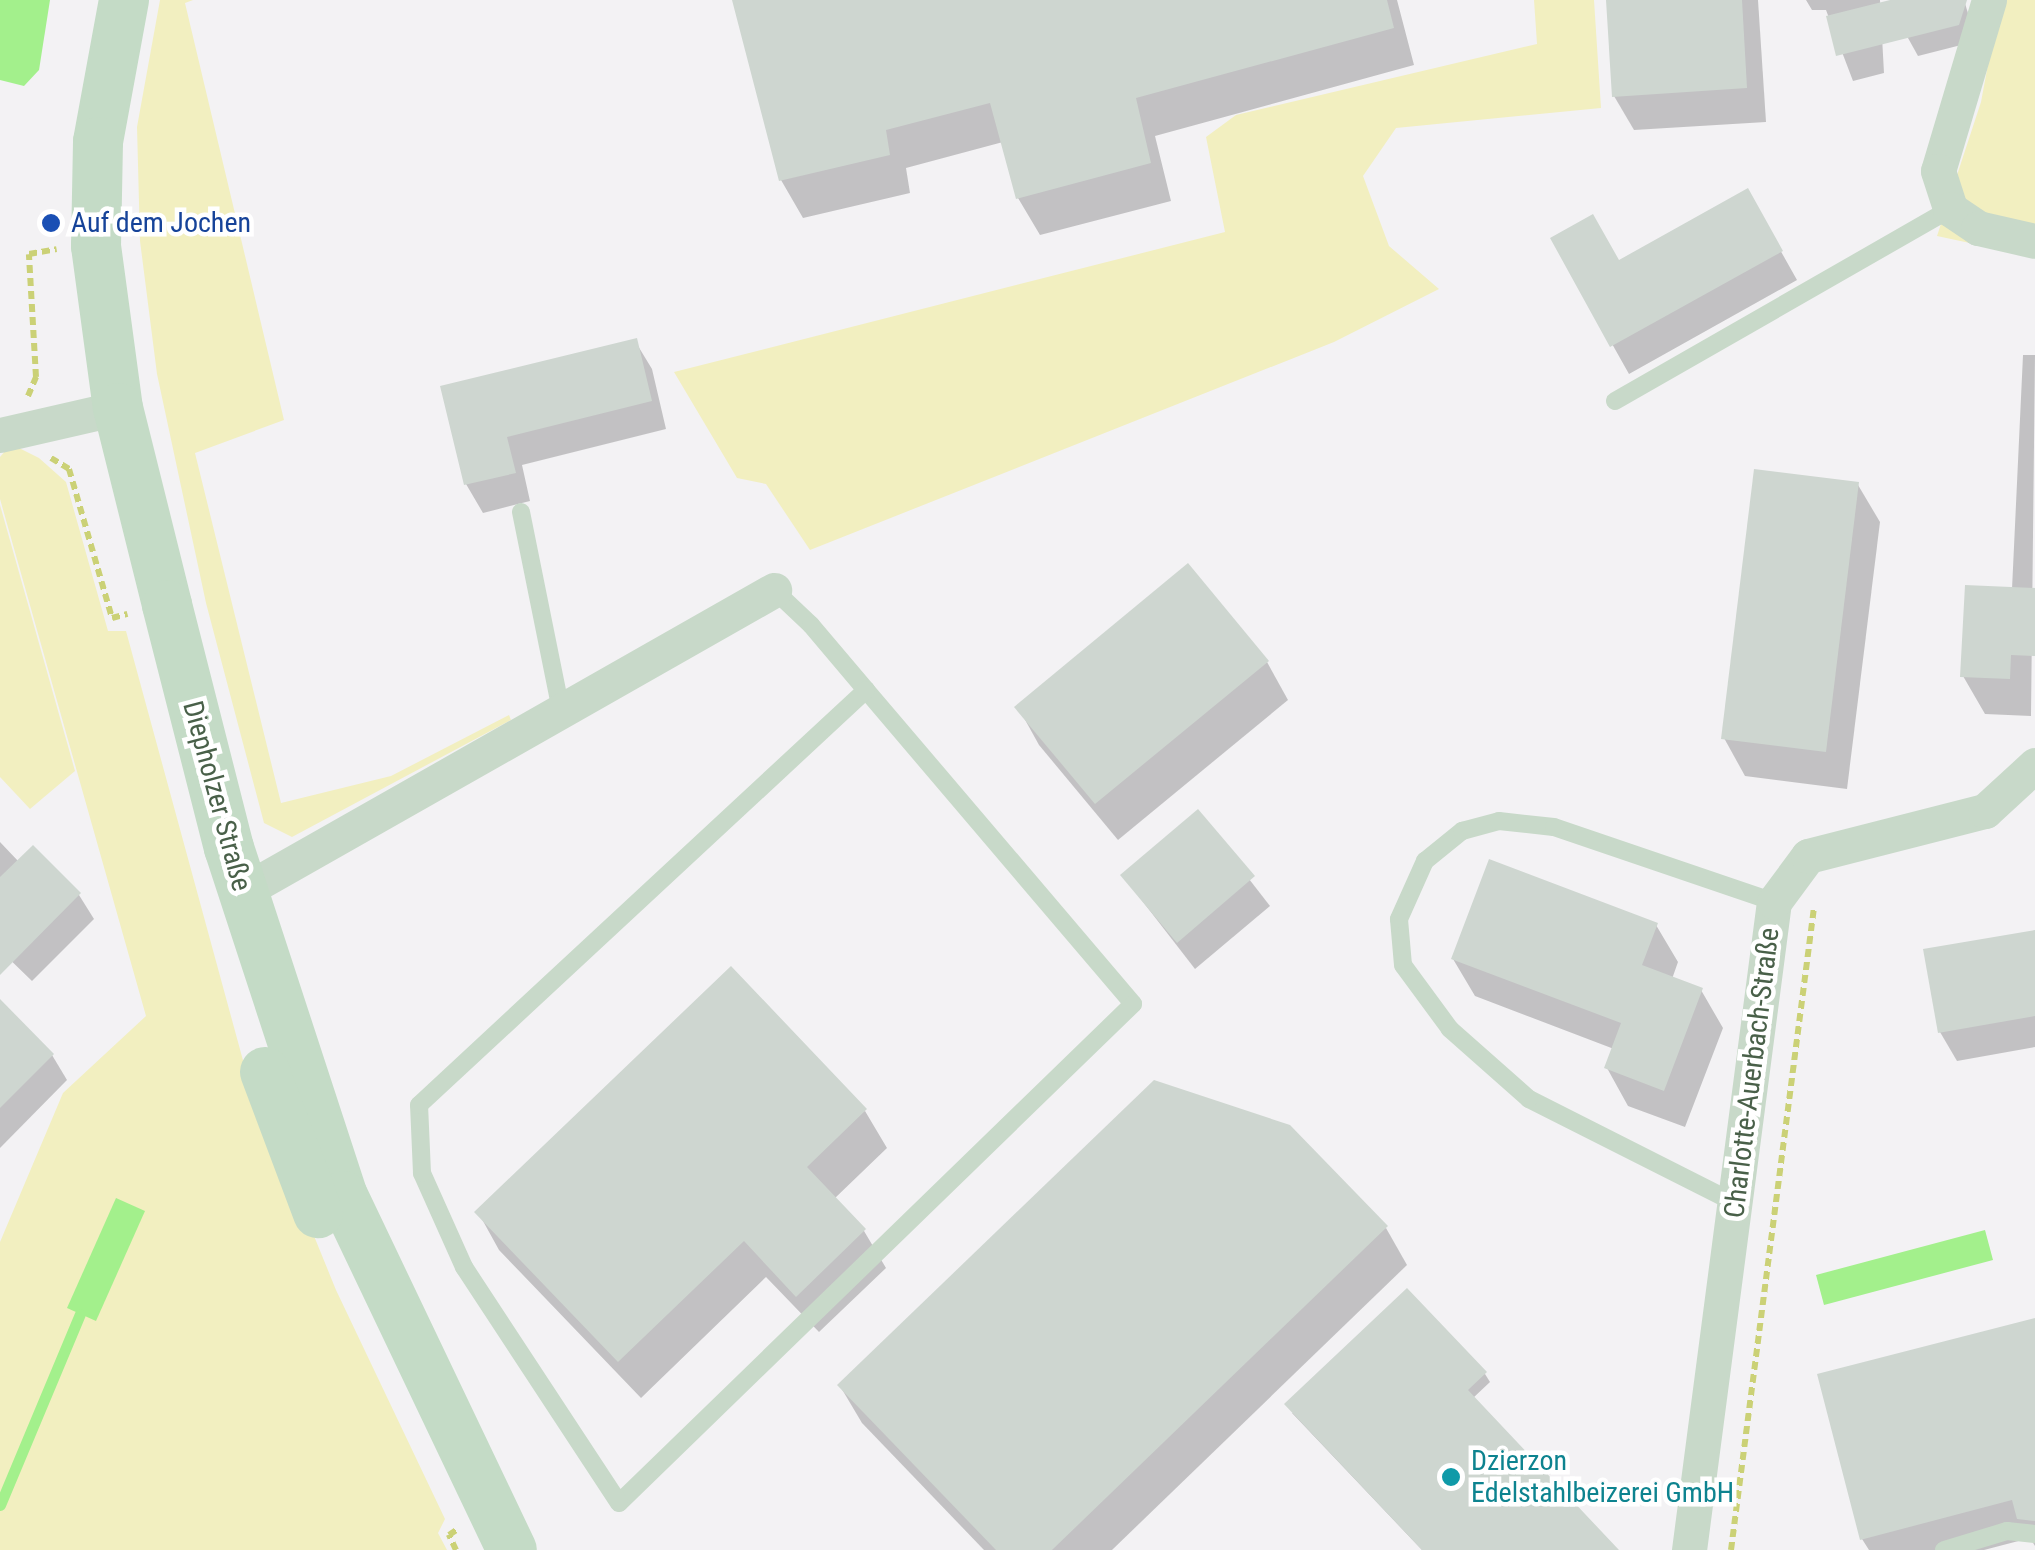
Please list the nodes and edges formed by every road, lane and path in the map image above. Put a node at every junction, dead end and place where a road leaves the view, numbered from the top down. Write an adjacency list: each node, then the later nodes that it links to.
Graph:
1 (92, 0): 7 (street, Diepholzer Straße)
2 (124, 0): 7 (street, Diepholzer Straße)
3 (1989, 0): 4 (street)
4 (1950, 209): 5 (street); 6 (lane)
5 (2035, 241)
6 (1615, 401)
7 (102, 412): 8 (street); 15 (street, Diepholzer Straße); 19 (street, Diepholzer Straße)
8 (0, 436)
9 (521, 512): 12 (lane)
10 (774, 590): 11 (lane); 12 (street)
11 (866, 690): 11 (lane)
12 (561, 711): 15 (street)
13 (2035, 764): 14 (street)
14 (1808, 856): 16 (street, Charlotte-Auerbach-Straße); 22 (path)
15 (242, 892): 20 (street, Diepholzer Straße)
16 (1774, 902): 17 (street, Charlotte-Auerbach-Straße); 17 (lane)
17 (1735, 1203): 21 (street, Charlotte-Auerbach-Straße)
18 (2035, 1534): 23 (lane)
19 (475, 1550)
20 (512, 1550)
21 (1689, 1550)
22 (1731, 1550)
23 (1944, 1550)

